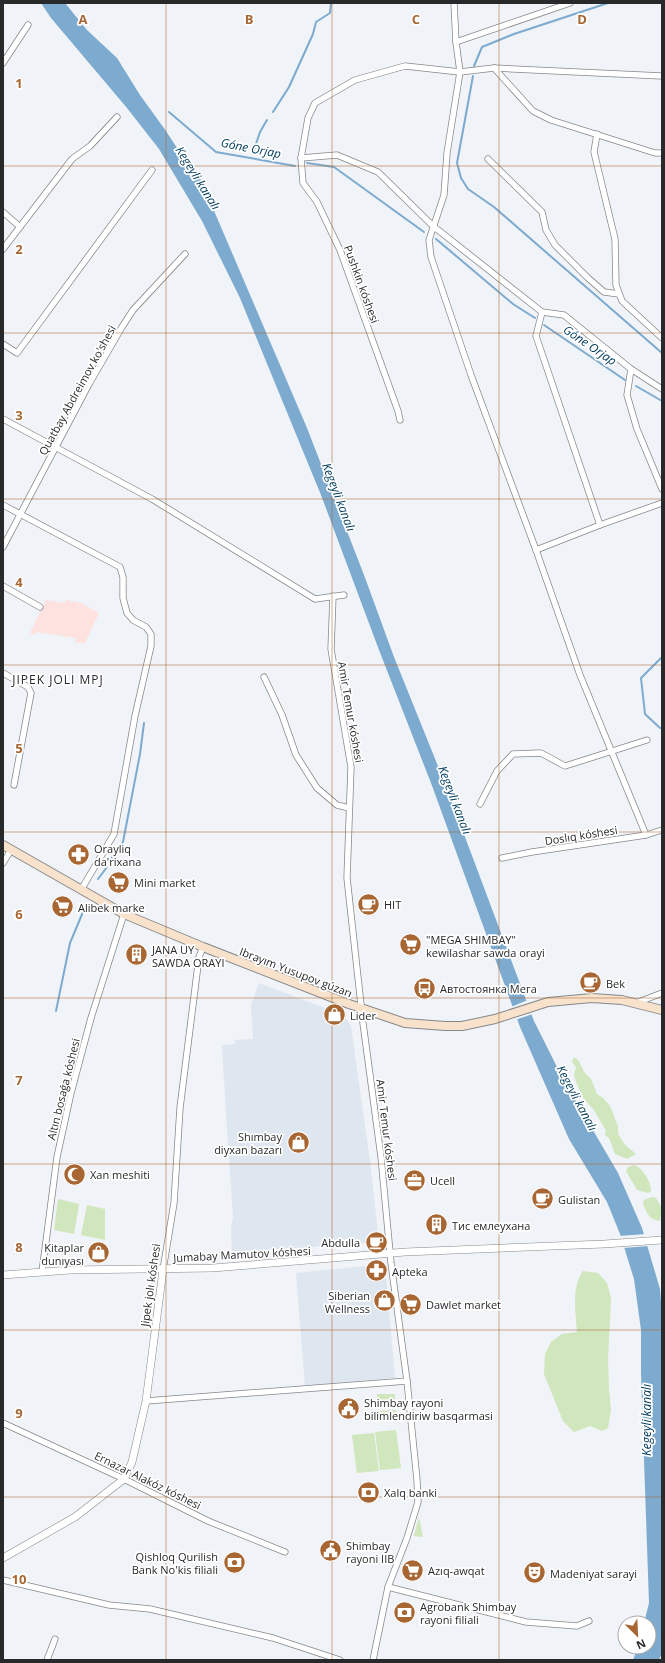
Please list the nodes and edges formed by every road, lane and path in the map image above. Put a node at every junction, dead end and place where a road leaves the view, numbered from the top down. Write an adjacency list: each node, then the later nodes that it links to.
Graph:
1 (454, 3): 4 (street)
2 (570, 3): 4 (street)
3 (28, 25): 5 (street)
4 (456, 42): 7 (street)
5 (3, 63)
6 (494, 68): 7 (street, Pushkin kóshesi); 8 (street, Pushkin kóshesi); 10 (street)
7 (460, 72): 12 (street, Pushkin kóshesi); 16 (street)
8 (662, 76)
9 (117, 117): 17 (street)
10 (597, 134): 11 (street); 20 (street)
11 (662, 154)
12 (301, 158): 16 (street); 27 (street, Pushkin kóshesi)
13 (488, 159): 20 (street)
14 (152, 170): 23 (street)
15 (3, 212): 17 (street)
16 (433, 226): 21 (street); 35 (street)
17 (20, 227): 18 (street)
18 (3, 249)
19 (185, 254): 28 (street, Quatbay Abdreimov ko'shesi)
20 (619, 294): 22 (street)
21 (542, 312): 24 (street); 33 (street)
22 (662, 338)
23 (3, 344)
24 (631, 369): 25 (street); 29 (street)
25 (662, 389)
26 (3, 418): 28 (street)
27 (400, 420)
28 (56, 448): 32 (street, Quatbay Abdreimov ko'shesi); 38 (street)
29 (662, 489)
30 (662, 503): 33 (street)
31 (3, 505): 32 (street)
32 (20, 515): 34 (street, Quatbay Abdreimov ko'shesi); 53 (street)
33 (600, 525): 35 (street)
34 (3, 547)
35 (536, 550): 43 (street)
36 (3, 586): 39 (street)
37 (344, 595): 38 (street)
38 (333, 596): 46 (street, Amir Temur kóshesi)
39 (40, 607)
40 (3, 673): 44 (street)
41 (264, 677): 46 (street)
42 (647, 740): 43 (street)
43 (612, 752): 45 (street); 48 (street)
44 (14, 784)
45 (480, 804)
46 (349, 808): 58 (street, Amir Temur kóshesi)
47 (662, 830): 48 (street, Doslıq kóshesi)
48 (646, 835): 51 (street, Doslıq kóshesi)
49 (3, 846): 50 (main road, Ibrayım Yusupov gúzarı)
50 (11, 850): 52 (street); 53 (main road, Ibrayım Yusupov gúzarı)
51 (502, 858)
52 (3, 863)
53 (81, 890): 54 (main road, Ibrayım Yusupov gúzarı)
54 (124, 914): 55 (main road, Ibrayım Yusupov gúzarı); 63 (street, Altın bosaǵa kóshesi)
55 (203, 948): 58 (main road, Ibrayım Yusupov gúzarı); 62 (street, Jipek jolı kóshesi)
56 (662, 993): 57 (street)
57 (635, 1003): 58 (main road, Ibrayım Yusupov gúzarı); 59 (main road, Ibrayım Yusupov gúzarı)
58 (361, 1008): 61 (street, Amir Temur kóshesi)
59 (662, 1010)
60 (662, 1240): 61 (street, Jumabay Mamutov kóshesi)
61 (390, 1254): 62 (street, Jumabay Mamutov kóshesi); 65 (street, Amir Temur kóshesi)
62 (163, 1270): 63 (street, Jumabay Mamutov kóshesi); 66 (street, Jipek jolı kóshesi)
63 (42, 1272): 64 (street, Jumabay Mamutov kóshesi)
64 (3, 1275)
65 (407, 1381): 66 (street); 72 (street, Amir Temur kóshesi)
66 (146, 1402): 68 (street, Jipek jolı kóshesi)
67 (3, 1422): 68 (street, Ernazar Alakóz kóshesi)
68 (124, 1479): 69 (street, Ernazar Alakóz kóshesi); 70 (street, Jipek jolı kóshesi)
69 (285, 1552)
70 (3, 1558)
71 (3, 1580): 76 (street)
72 (388, 1587): 73 (street); 77 (street, Amir Temur kóshesi)
73 (589, 1621)
74 (55, 1639): 75 (street)
75 (47, 1660)
76 (340, 1660)
77 (374, 1660)

